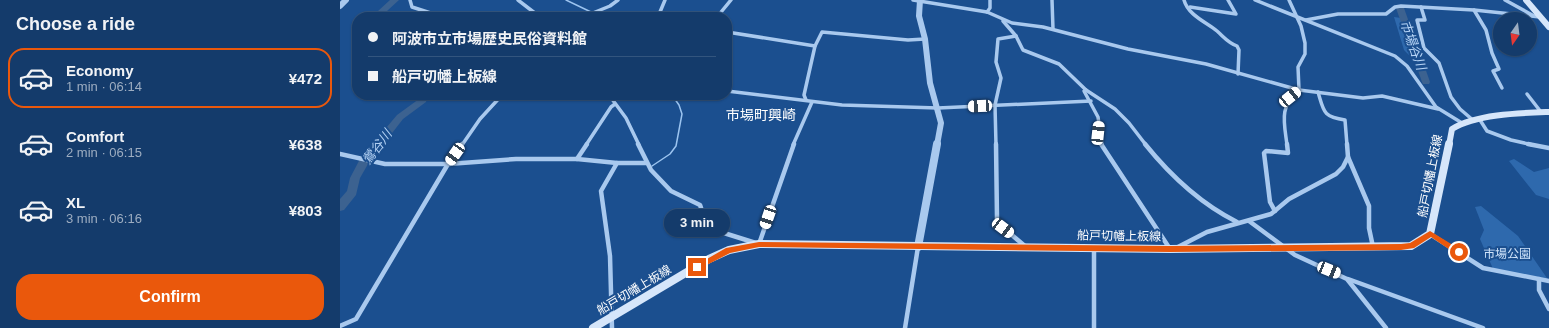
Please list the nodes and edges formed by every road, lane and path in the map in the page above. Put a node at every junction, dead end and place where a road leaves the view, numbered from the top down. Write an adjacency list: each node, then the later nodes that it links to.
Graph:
1 (346, 0): 16 (street)
2 (410, 0): 20 (street)
3 (518, 0): 21 (street)
4 (618, 0): 22 (street)
5 (665, 0): 23 (street)
6 (731, 0): 24 (street)
7 (990, 0): 25 (street)
8 (1052, 0): 31 (street)
9 (1184, 0): 17 (street)
10 (1228, 0): 17 (street)
11 (1255, 0): 26 (street)
12 (1289, 0): 26 (street)
13 (1504, 0): 27 (street)
14 (1526, 0): 27 (main road)
15 (917, 1): 25 (street); 34 (street)
16 (340, 6)
17 (1190, 7): 36 (street)
18 (1421, 7): 19 (street); 29 (street); 53 (street)
19 (1474, 10): 27 (street); 37 (street)
20 (426, 12)
21 (534, 12)
22 (595, 12)
23 (660, 12)
24 (720, 12)
25 (987, 12): 28 (street)
26 (1298, 17): 29 (street); 39 (street)
27 (1538, 17): 30 (main road)
28 (1003, 20): 31 (street); 33 (street)
29 (1306, 20): 51 (street)
30 (1549, 27)
31 (1053, 29): 36 (street)
32 (732, 33): 35 (street)
33 (1016, 36): 38 (street); 49 (street)
34 (925, 39): 35 (street); 50 (street)
35 (816, 46): 45 (street)
36 (1238, 74): 39 (street)
37 (1502, 88)
38 (1086, 90): 46 (street); 64 (street)
39 (1299, 90): 41 (street); 62 (street)
40 (732, 92): 45 (street)
41 (1318, 92): 51 (street); 57 (street)
42 (1527, 94): 52 (street)
43 (497, 100): 61 (street)
44 (612, 100): 48 (street)
45 (806, 100): 47 (street)
46 (1091, 101): 49 (street); 72 (street)
47 (812, 102): 50 (street); 66 (street)
48 (615, 104): 58 (street); 60 (street)
49 (995, 105): 50 (street); 68 (street)
50 (938, 108): 67 (street)
51 (1438, 109): 54 (street)
52 (1545, 112): 53 (main road)
53 (1477, 121): 54 (main road); 55 (street)
54 (1462, 123): 65 (main road, 船戸切幡上板線)
55 (1549, 148)
56 (340, 154): 61 (street)
57 (1348, 157): 62 (street); 70 (street)
58 (577, 159): 59 (street); 61 (street)
59 (617, 163): 60 (street); 77 (street)
60 (646, 163): 66 (street)
61 (448, 164): 78 (street)
62 (1275, 210): 63 (street)
63 (1249, 221): 64 (street); 71 (street)
64 (1237, 222): 72 (street)
65 (1430, 234): 70 (main road, 船戸切幡上板線); 74 (street)
66 (759, 244): 67 (main road, 船戸切幡上板線); 77 (main road, 船戸切幡上板線)
67 (918, 247): 68 (main road, 船戸切幡上板線); 81 (street)
68 (1026, 247): 69 (main road, 船戸切幡上板線)
69 (1094, 247): 72 (main road, 船戸切幡上板線); 82 (street)
70 (1373, 247): 71 (main road, 船戸切幡上板線)
71 (1284, 248): 72 (main road, 船戸切幡上板線); 73 (street)
72 (1173, 249)
73 (1347, 279): 83 (street); 84 (street)
74 (1539, 279): 75 (street); 76 (street)
75 (1549, 281)
76 (1549, 309)
77 (612, 317): 79 (main road, 船戸切幡上板線); 80 (street)
78 (340, 326)
79 (594, 328)
80 (612, 328)
81 (905, 328)
82 (1094, 328)
83 (1386, 328)
84 (1482, 328)

